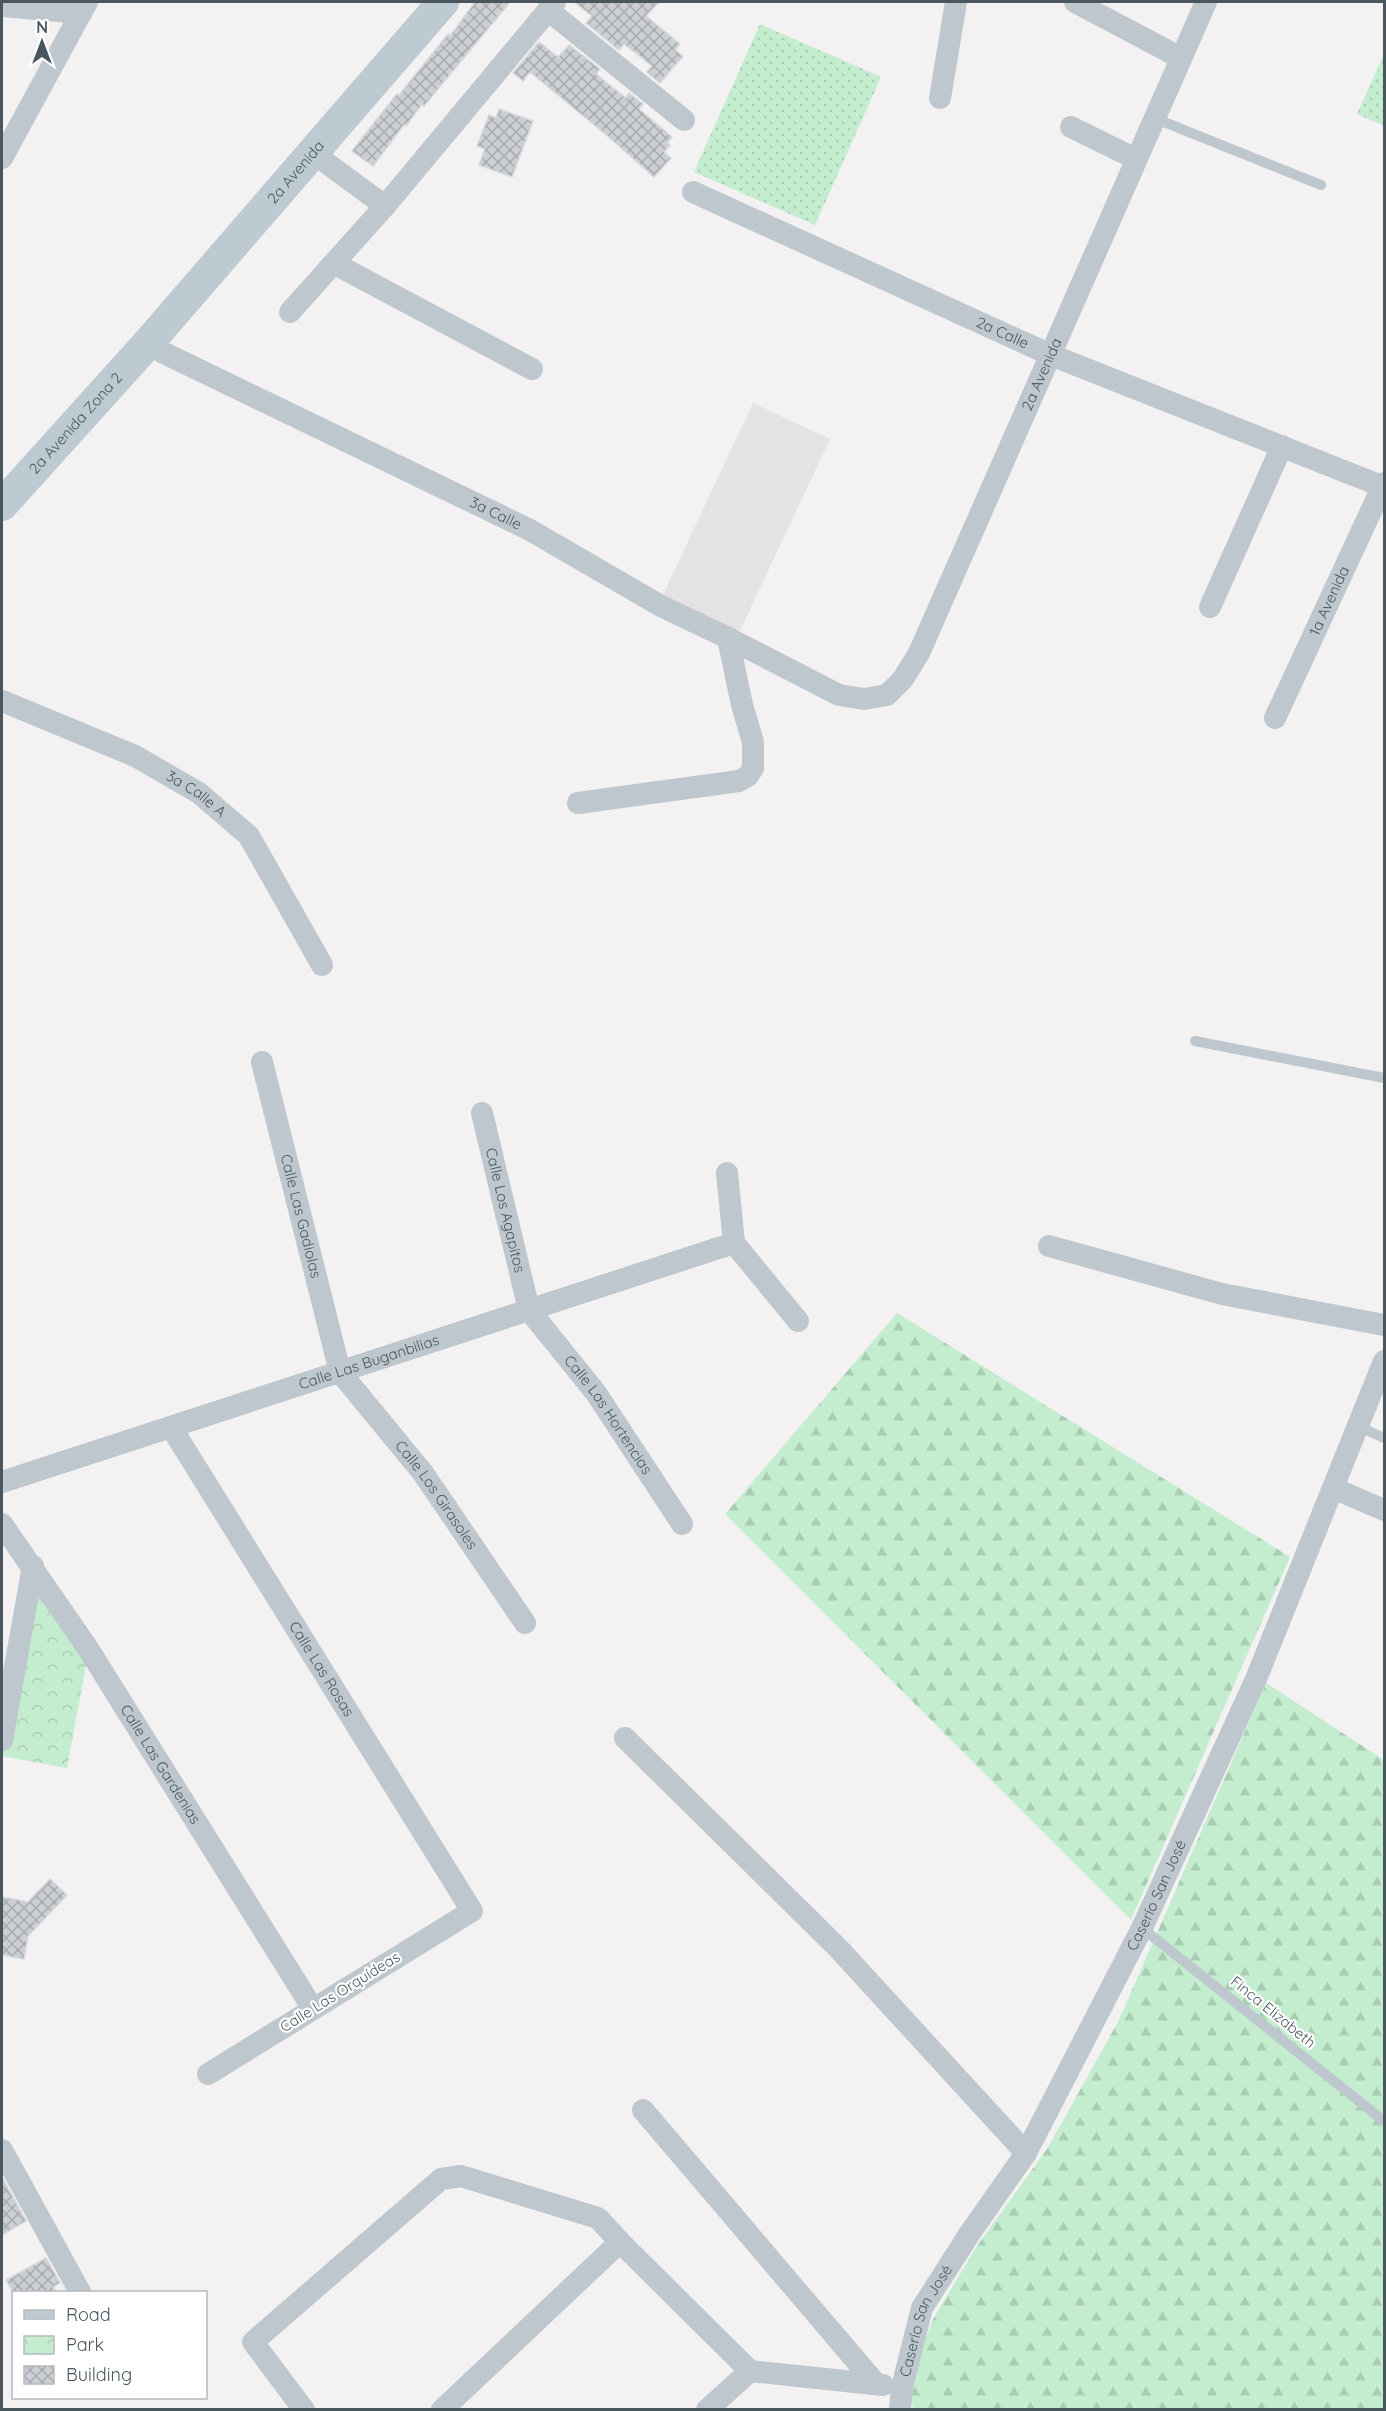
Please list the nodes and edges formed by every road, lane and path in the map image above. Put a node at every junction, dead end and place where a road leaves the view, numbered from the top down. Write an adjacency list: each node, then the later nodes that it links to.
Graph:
1 (443, 2): 13 (street, 2a Avenida)
2 (956, 2): 9 (street)
3 (1075, 2): 8 (street)
4 (1206, 2): 8 (street, 2a Avenida)
5 (2, 6): 7 (street)
6 (551, 6): 11 (street); 18 (street)
7 (84, 7): 14 (street)
8 (1181, 58): 10 (street, 2a Avenida)
9 (940, 98)
10 (1154, 118): 15 (street, 2a Avenida); 16 (lane)
11 (684, 120)
12 (1071, 126): 15 (street)
13 (313, 153): 18 (street); 21 (street, 2a Avenida)
14 (2, 158)
15 (1136, 159): 22 (street, 2a Avenida)
16 (1321, 184)
17 (693, 192): 22 (street, 2a Calle)
18 (385, 206): 19 (street)
19 (335, 264): 20 (street); 23 (street)
20 (290, 312)
21 (149, 342): 26 (street, 2a Avenida Zona 2); 28 (street, 3a Calle)
22 (1051, 355): 24 (street, 2a Calle); 29 (street, 2a Avenida)
23 (532, 369)
24 (1282, 446): 25 (street, 2a Calle); 27 (street)
25 (1384, 486): 31 (street, 1a Avenida)
26 (2, 506)
27 (1210, 607)
28 (729, 638): 29 (street, 3a Calle); 32 (street)
29 (839, 695)
30 (2, 701): 33 (street, 3a Calle A)
31 (1275, 718)
32 (578, 803)
33 (322, 965)
34 (1195, 1041): 36 (lane)
35 (262, 1062): 45 (street, Calle Las Gadiolas)
36 (1384, 1078)
37 (482, 1113): 41 (street, Calle Los Agapitos)
38 (727, 1173): 39 (street)
39 (734, 1243): 41 (street, Calle Las Buganbilias); 42 (street)
40 (1049, 1246): 43 (street)
41 (529, 1310): 45 (street, Calle Las Buganbilias); 53 (street, Calle Las Hortencias)
42 (798, 1322)
43 (1384, 1325)
44 (1384, 1361): 46 (street, Caserío San José)
45 (340, 1372): 47 (street, Calle Las Buganbilias); 55 (street, Calle Los Girasoles)
46 (1358, 1426): 48 (lane); 50 (street, Caserío San José)
47 (171, 1427): 49 (street, Calle Las Buganbilias); 58 (street, Calle Las Rosas)
48 (1384, 1438)
49 (2, 1482)
50 (1333, 1488): 51 (street); 59 (street, Caserío San José)
51 (1384, 1510)
52 (2, 1524): 54 (street, Calle Las Gardenias)
53 (682, 1524)
54 (33, 1566): 57 (street); 60 (street, Calle Las Gardenias)
55 (525, 1623)
56 (625, 1738): 65 (street)
57 (2, 1740)
58 (472, 1911): 60 (street, Calle Las Orquídeas)
59 (1142, 1928): 63 (lane, Finca Elizabeth); 65 (street, Caserío San José)
60 (313, 2009): 61 (street, Calle Las Orquídeas)
61 (208, 2074)
62 (643, 2110): 69 (street)
63 (1384, 2121)
64 (2, 2150): 67 (street)
65 (1026, 2153): 70 (street, Caserío San José)
66 (620, 2242): 68 (street); 71 (street); 72 (street)
67 (80, 2291)
68 (750, 2371): 69 (street); 73 (street)
69 (876, 2384): 70 (street)
70 (902, 2387): 74 (street, Caserío San José)
71 (304, 2409)
72 (442, 2409)
73 (707, 2409)
74 (900, 2409)

